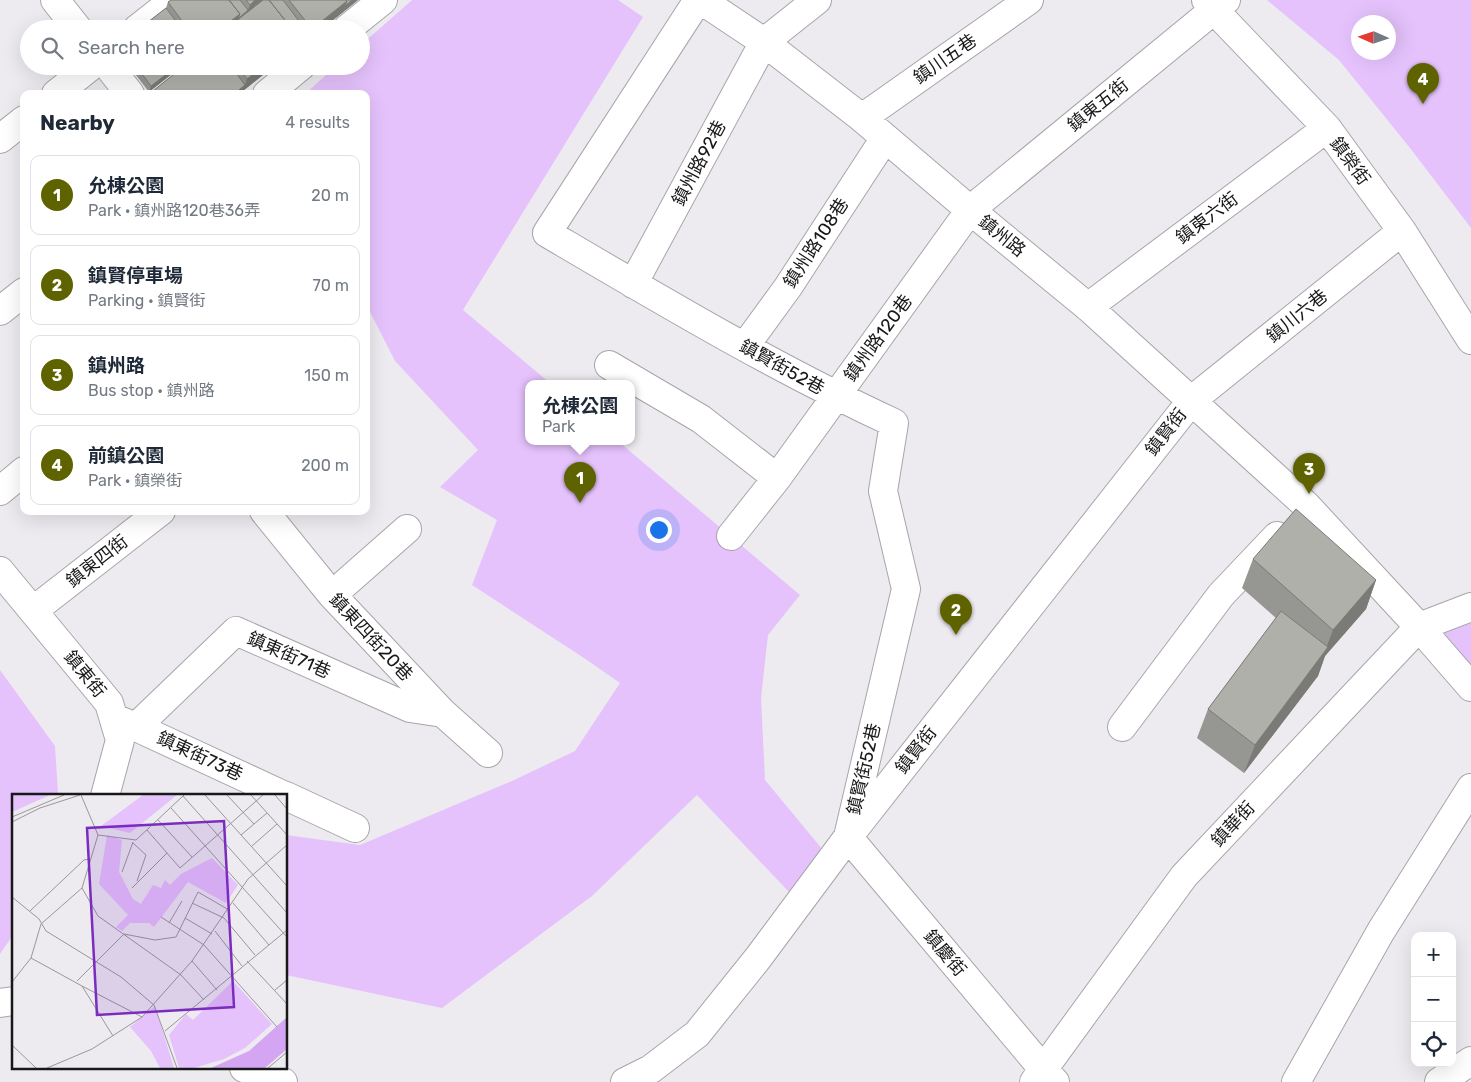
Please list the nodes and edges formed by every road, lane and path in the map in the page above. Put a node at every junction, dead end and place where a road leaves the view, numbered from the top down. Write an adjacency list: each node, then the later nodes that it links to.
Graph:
1 (55, 0): 8 (street)
2 (174, 0): 9 (street)
3 (383, 0): 10 (street)
4 (699, 0): 11 (street, 鎮州路); 25 (street, 鎮賢街52巷)
5 (817, 0): 11 (street)
6 (1029, 0): 18 (street, 鎮川五巷)
7 (1216, 3): 20 (street, 鎮榮街); 23 (street, 鎮東五街)
8 (71, 20)
9 (149, 20)
10 (358, 20)
11 (764, 42): 18 (street, 鎮州路); 25 (street, 鎮州路92巷)
12 (79, 75): 15 (street)
13 (115, 75): 16 (street)
14 (290, 75): 17 (street)
15 (61, 90)
16 (127, 90)
17 (272, 90)
18 (862, 118): 21 (street, 鎮州路)
19 (20, 123): 22 (street)
20 (1327, 128): 24 (street, 鎮榮街); 27 (street, 鎮東六街)
21 (885, 138): 23 (street, 鎮州路); 30 (street, 鎮州路108巷)
22 (0, 139)
23 (970, 210): 27 (street, 鎮州路); 34 (street, 鎮州路120巷)
24 (1402, 231): 29 (street, 鎮榮街); 35 (street, 鎮川六巷)
25 (633, 284): 30 (street, 鎮賢街52巷)
26 (20, 295): 28 (street)
27 (1088, 307): 35 (street, 鎮州路)
28 (0, 311)
29 (1471, 340)
30 (745, 346): 34 (street, 鎮賢街52巷)
31 (609, 365): 33 (street)
32 (635, 380): 37 (street)
33 (635, 380)
34 (836, 396): 37 (street, 鎮州路120巷); 59 (street, 鎮賢街52巷)
35 (1192, 400): 39 (street, 鎮州路); 59 (street, 鎮賢街)
36 (20, 474): 38 (street)
37 (777, 478): 43 (street, 鎮州路120巷)
38 (0, 491)
39 (1306, 505): 48 (street, 鎮州路); 52 (street)
40 (156, 515): 47 (street, 鎮東四街)
41 (267, 515): 45 (street, 鎮東四街20巷)
42 (407, 529): 45 (street)
43 (731, 536)
44 (0, 570): 47 (street, 鎮東街)
45 (332, 595): 50 (street, 鎮東四街20巷)
46 (1471, 608): 48 (street, 鎮華街)
47 (34, 610): 51 (street, 鎮東街)
48 (1419, 627): 49 (street, 鎮州路); 62 (street, 鎮華街)
49 (1471, 688)
50 (443, 713): 51 (street, 鎮東街71巷); 53 (street, 鎮東四街20巷)
51 (124, 722): 55 (street, 鎮東街); 56 (street, 鎮東街73巷)
52 (1122, 727)
53 (488, 753)
54 (1471, 788): 65 (street)
55 (106, 794)
56 (282, 794)
57 (288, 797): 58 (street, 鎮東街73巷)
58 (355, 828)
59 (848, 837): 62 (street, 鎮慶街); 64 (street, 鎮賢街)
60 (1471, 1061): 66 (street)
61 (250, 1070): 63 (street)
62 (1044, 1078)
63 (283, 1082)
64 (625, 1082)
65 (1296, 1082)
66 (1439, 1082)

